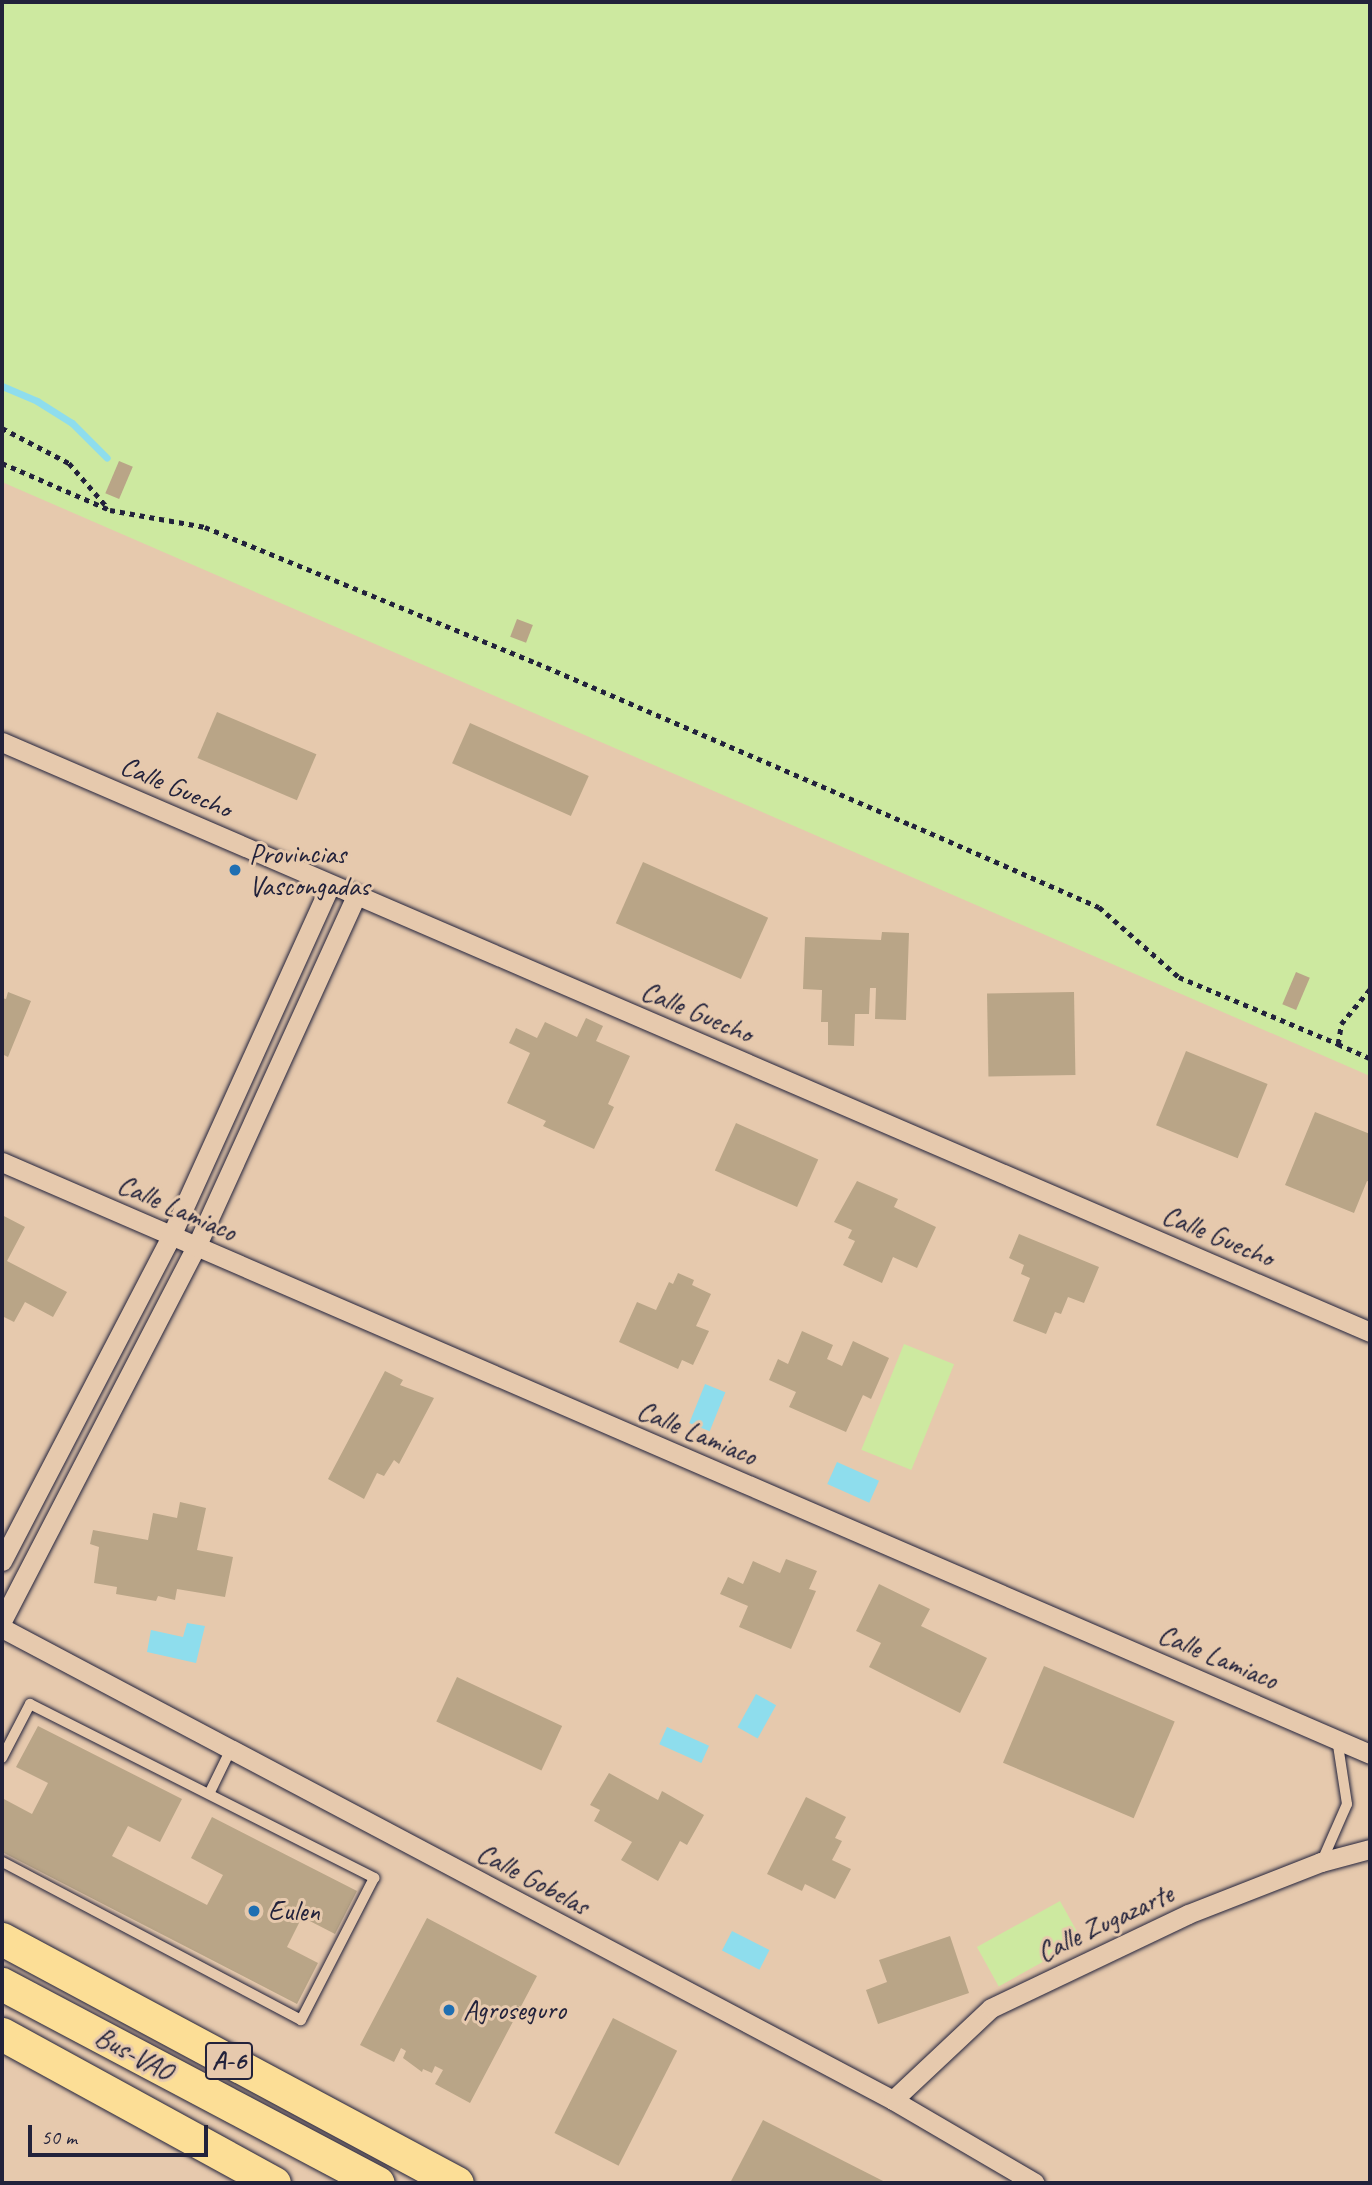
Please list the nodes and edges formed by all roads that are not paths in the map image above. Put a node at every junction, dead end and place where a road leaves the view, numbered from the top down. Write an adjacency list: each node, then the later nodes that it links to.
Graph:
1 (2, 743): 2 (street, Calle Guecho)
2 (330, 885): 3 (street, Calle Guecho); 5 (street)
3 (356, 896): 6 (street); 7 (street, Calle Guecho)
4 (2, 1163): 5 (street, Calle Lamiaco)
5 (171, 1236): 6 (street, Calle Lamiaco); 8 (street)
6 (196, 1247): 9 (street); 11 (street, Calle Lamiaco)
7 (1370, 1332)
8 (2, 1561)
9 (2, 1621)
10 (2, 1628): 12 (street, Calle Gobelas)
11 (1337, 1739): 13 (street, Calle Lamiaco); 17 (lane)
12 (230, 1751): 15 (lane); 22 (street, Calle Gobelas)
13 (1370, 1754)
14 (2, 1758): 15 (lane)
15 (210, 1793): 18 (lane)
16 (1370, 1849): 17 (street, Calle Zugazarte)
17 (1321, 1861): 22 (street, Calle Zugazarte)
18 (2, 1862)
19 (2, 1939): 25 (highway, A-6)
20 (2, 1984): 24 (highway, Bus-VAO)
21 (2, 2034): 23 (highway)
22 (893, 2100): 26 (street, Calle Gobelas)
23 (274, 2183)
24 (377, 2183)
25 (457, 2183)
26 (1035, 2183)

